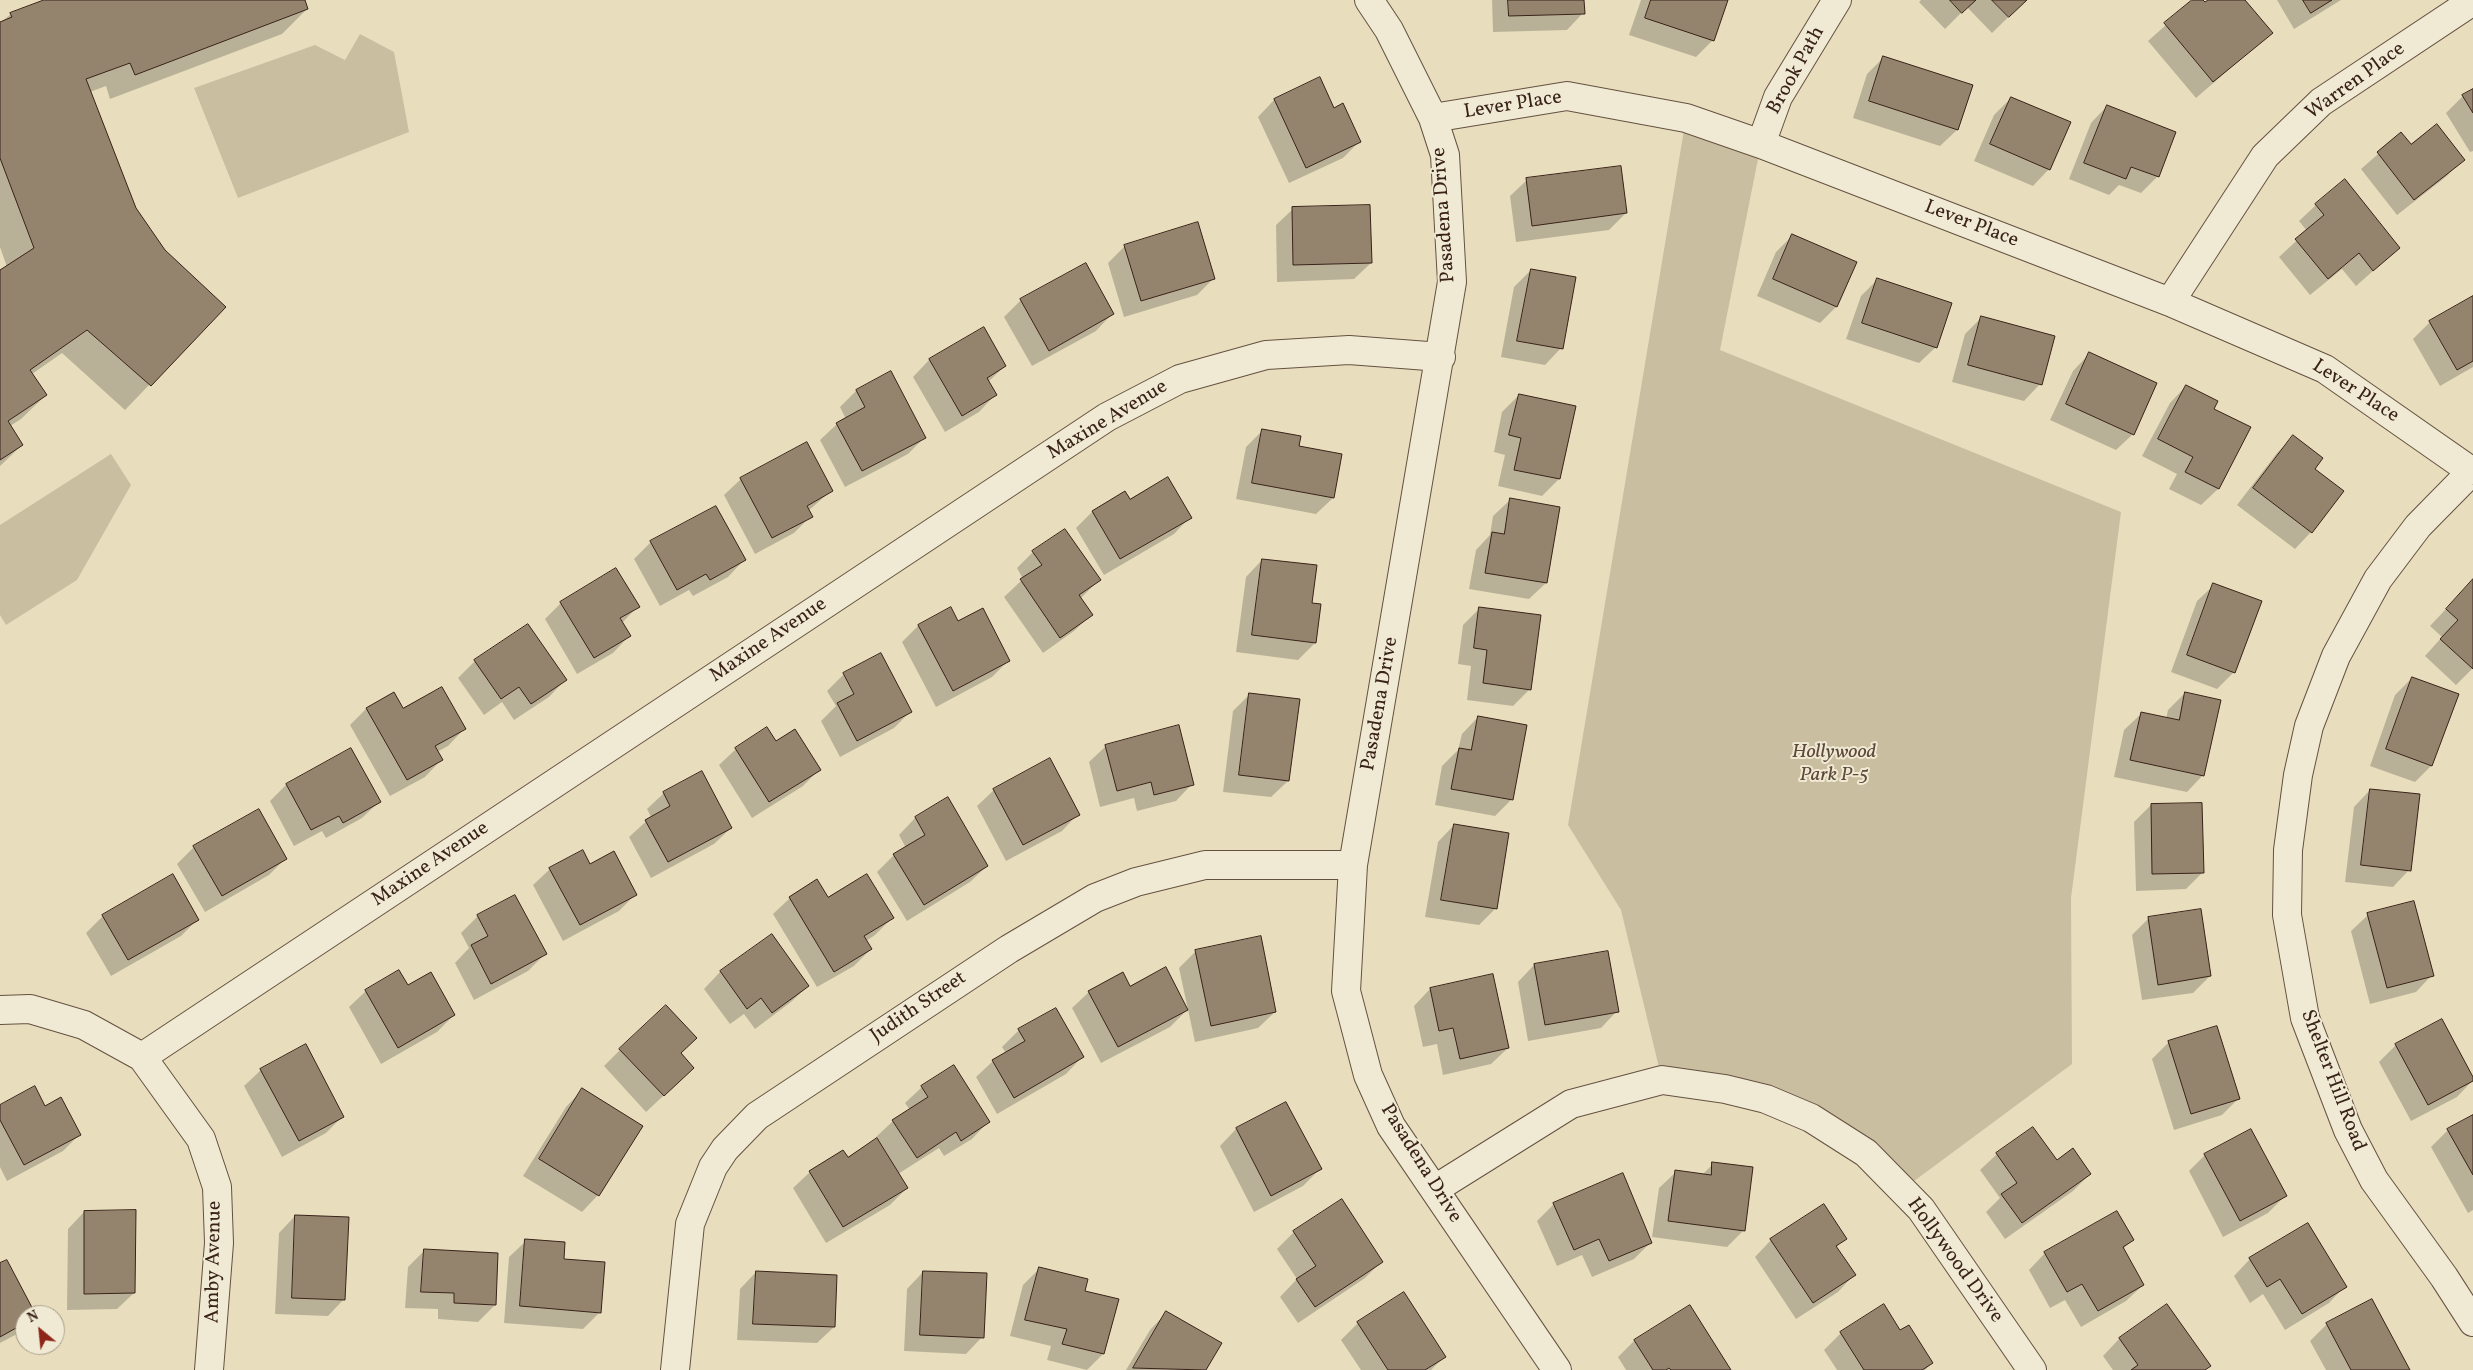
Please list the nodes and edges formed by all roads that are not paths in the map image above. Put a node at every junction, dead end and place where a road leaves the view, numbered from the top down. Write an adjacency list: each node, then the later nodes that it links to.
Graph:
1 (1369, 0): 4 (street, Pasadena Drive)
2 (1838, 0): 5 (street, Brook Path)
3 (2473, 1): 6 (street, Warren Place)
4 (1434, 118): 5 (street, Lever Place); 7 (street, Pasadena Drive)
5 (1761, 144): 6 (street, Lever Place)
6 (2170, 302): 8 (street, Lever Place)
7 (1441, 357): 9 (street, Pasadena Drive); 11 (street, Maxine Avenue)
8 (2472, 471): 13 (street, Shelter Hill Road)
9 (1353, 865): 12 (street, Pasadena Drive); 15 (street, Judith Street)
10 (0, 1010): 11 (street, Amby Avenue)
11 (142, 1057): 14 (street, Amby Avenue)
12 (1435, 1189): 16 (street, Pasadena Drive); 17 (street, Hollywood Drive)
13 (2473, 1322)
14 (209, 1370)
15 (675, 1370)
16 (1557, 1370)
17 (2032, 1370)

